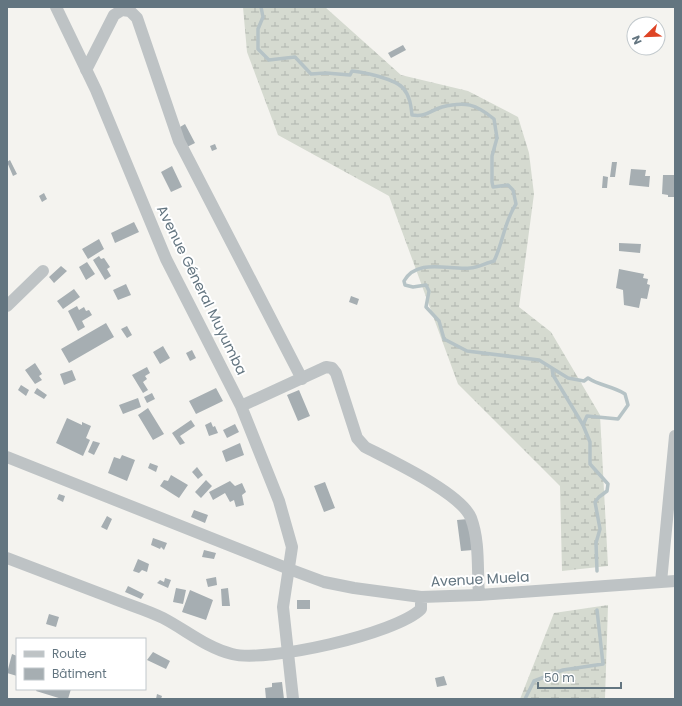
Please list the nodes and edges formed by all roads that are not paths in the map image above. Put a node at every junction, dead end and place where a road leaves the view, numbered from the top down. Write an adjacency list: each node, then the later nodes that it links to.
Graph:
1 (56, 7): 2 (street, Avenue Géneral Muyumba)
2 (86, 70): 5 (street); 6 (street, Avenue Géneral Muyumba)
3 (43, 271): 4 (street)
4 (7, 306)
5 (302, 379): 6 (street); 13 (street)
6 (241, 406): 10 (street, Avenue Géneral Muyumba)
7 (675, 436): 12 (street)
8 (7, 457): 10 (street, Avenue Muela)
9 (7, 558): 15 (street)
10 (289, 569): 14 (street, Avenue Muela); 15 (street, Avenue Géneral Muyumba)
11 (675, 581): 12 (street, Avenue Muela)
12 (661, 582): 13 (street, Avenue Muela)
13 (479, 595): 14 (street, Avenue Muela)
14 (421, 597): 15 (street)
15 (288, 651): 16 (street, Avenue Géneral Muyumba)
16 (293, 699)

